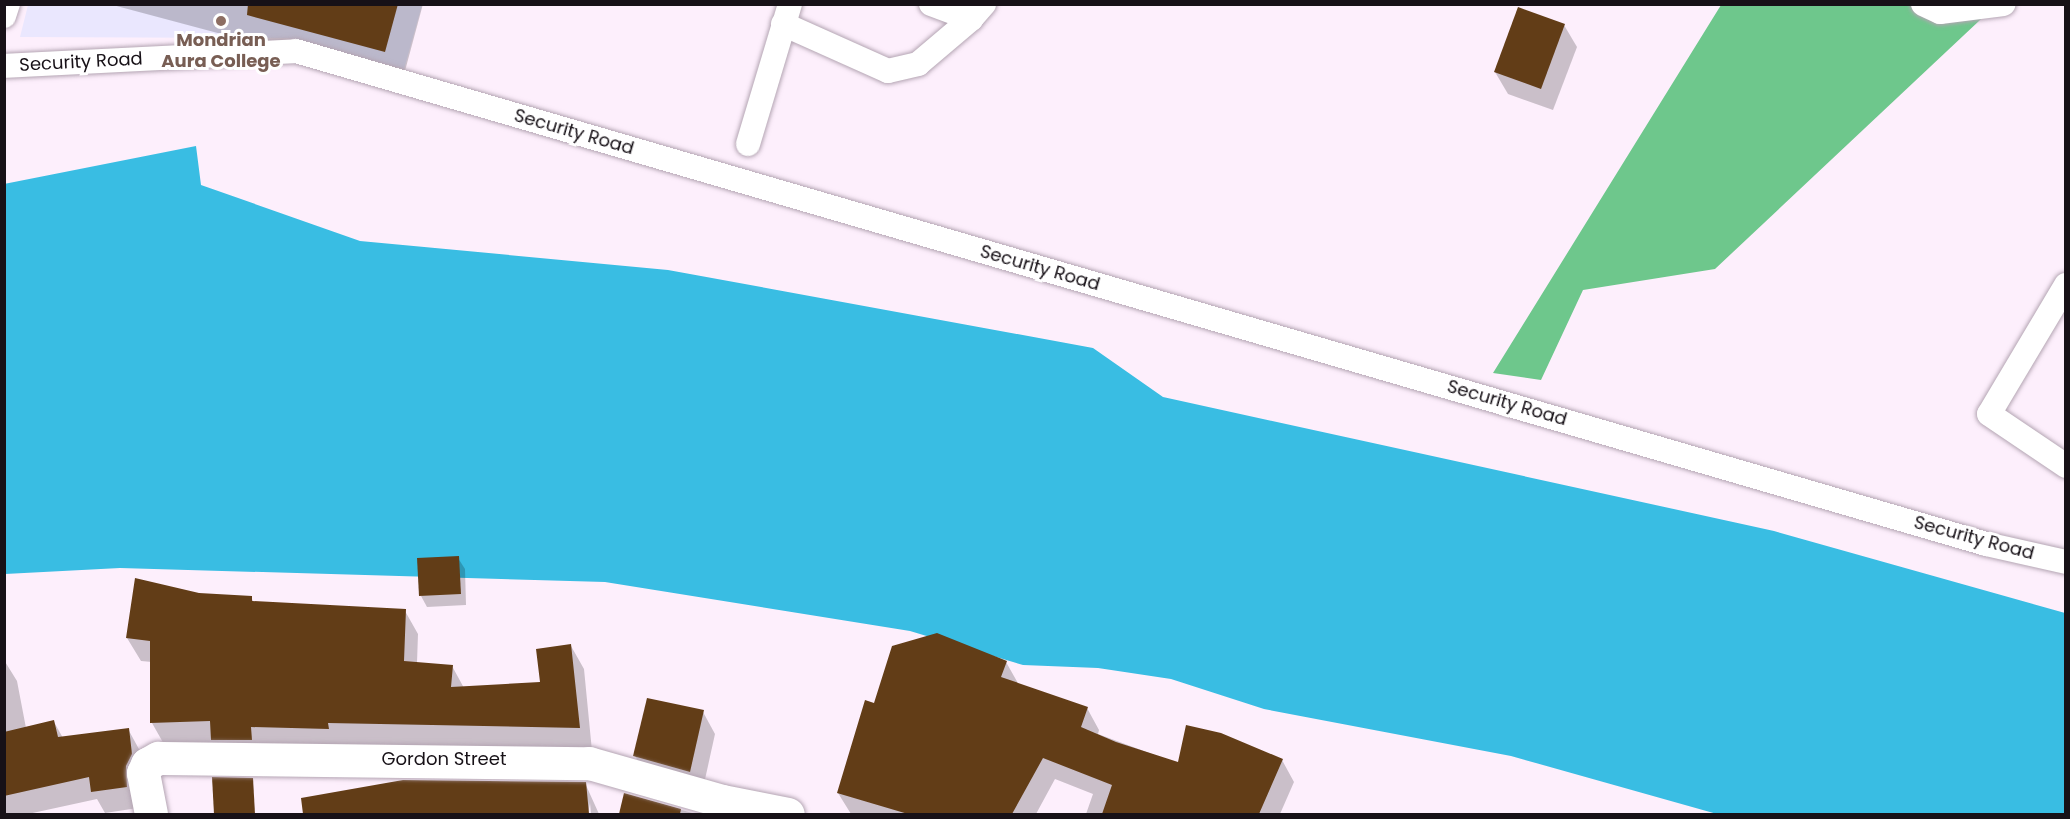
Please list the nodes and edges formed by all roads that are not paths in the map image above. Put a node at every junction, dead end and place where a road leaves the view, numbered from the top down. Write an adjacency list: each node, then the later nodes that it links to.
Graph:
1 (8, 4): 7 (lane)
2 (931, 4): 5 (lane)
3 (1923, 4): 4 (lane)
4 (2003, 4)
5 (978, 12): 6 (lane)
6 (787, 14): 9 (lane)
7 (4, 16)
8 (4, 66): 12 (lane, Security Road)
9 (748, 144)
10 (2066, 285): 11 (lane)
11 (2066, 466)
12 (2066, 562)
13 (722, 808): 14 (street, Gordon Street); 15 (street, Gordon Street)
14 (151, 814)
15 (788, 814)

